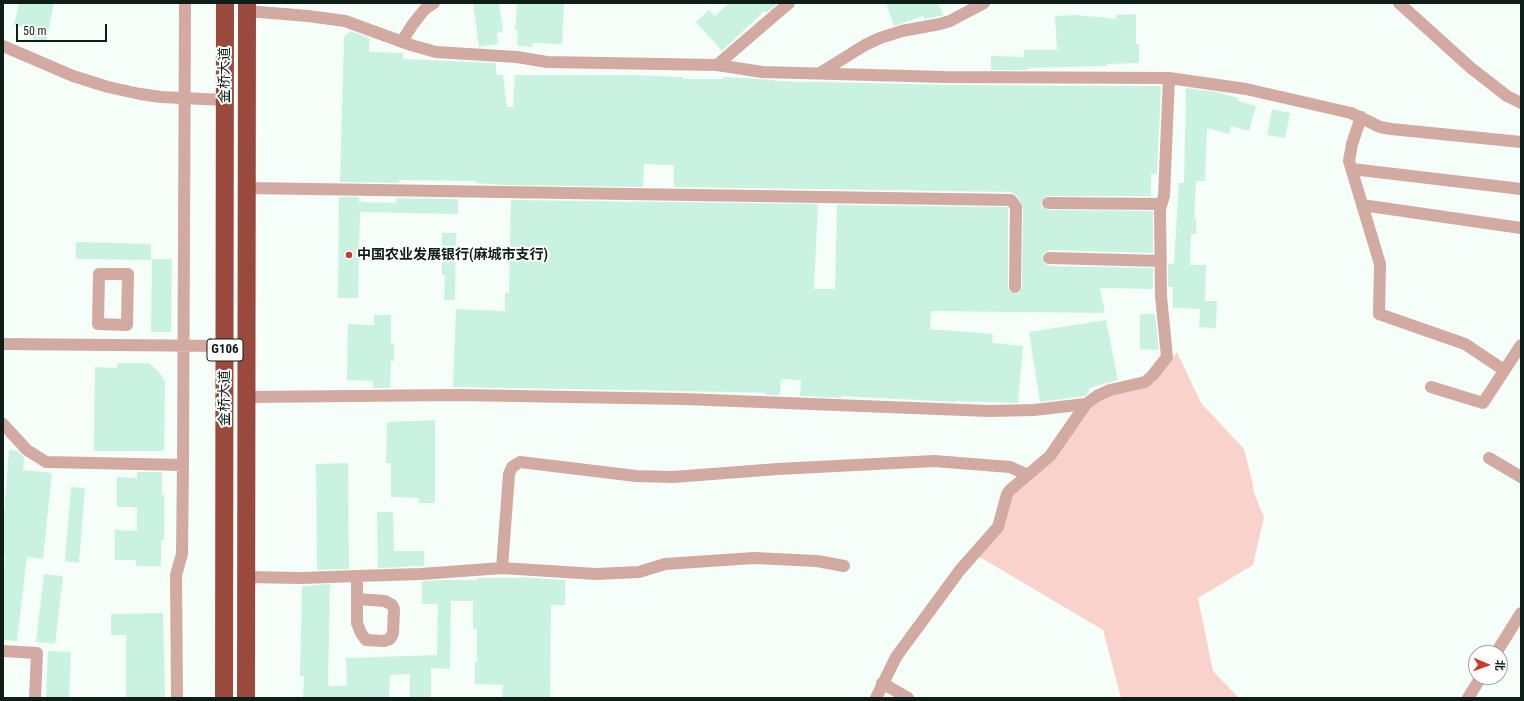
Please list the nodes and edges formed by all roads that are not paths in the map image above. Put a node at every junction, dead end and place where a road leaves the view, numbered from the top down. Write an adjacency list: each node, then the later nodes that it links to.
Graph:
1 (185, 3): 13 (street)
2 (225, 3): 14 (highway, 金桥大道 / G106)
3 (434, 3): 8 (street)
4 (790, 3): 10 (street)
5 (984, 3): 11 (street)
6 (1399, 3): 15 (street)
7 (247, 7): 8 (street); 19 (highway, 金桥大道 / G106)
8 (402, 41): 10 (street)
9 (3, 46): 13 (street)
10 (717, 65): 11 (street)
11 (820, 74): 12 (street)
12 (1169, 78): 16 (street); 22 (street)
13 (185, 98): 14 (street); 31 (street)
14 (225, 100): 33 (highway, 金桥大道 / G106)
15 (1521, 103)
16 (1361, 116): 17 (street); 18 (street)
17 (1521, 142)
18 (1352, 169): 20 (street); 23 (street)
19 (247, 188): 27 (street); 36 (highway, 金桥大道 / G106)
20 (1521, 189)
21 (1048, 203): 22 (street)
22 (1161, 204): 26 (street)
23 (1362, 205): 24 (street); 34 (street)
24 (1521, 228)
25 (1049, 258): 26 (street)
26 (1161, 261): 37 (street)
27 (1014, 287)
28 (127, 325): 28 (street); 30 (street)
29 (3, 344): 30 (street)
30 (126, 345): 31 (street)
31 (184, 345): 33 (street); 40 (street)
32 (1521, 345): 34 (street)
33 (225, 346): 55 (highway, 金桥大道 / G106)
34 (1504, 370): 35 (street)
35 (1431, 387)
36 (247, 397): 37 (street); 46 (highway, 金桥大道 / G106)
37 (1086, 404): 41 (street)
38 (3, 424): 40 (street)
39 (1489, 458): 42 (street)
40 (183, 465): 54 (street)
41 (1028, 475): 44 (street); 51 (street)
42 (1521, 477)
43 (844, 566): 44 (street)
44 (502, 568): 45 (street)
45 (358, 576): 46 (street); 47 (street)
46 (246, 577): 56 (highway, 金桥大道 / G106)
47 (357, 599)
48 (1521, 613): 49 (street)
49 (1501, 645)
50 (3, 651): 53 (street)
51 (882, 683): 57 (street); 58 (street)
52 (1476, 685): 59 (street)
53 (35, 698)
54 (177, 698)
55 (224, 698)
56 (246, 698)
57 (876, 698)
58 (908, 698)
59 (1468, 698)

